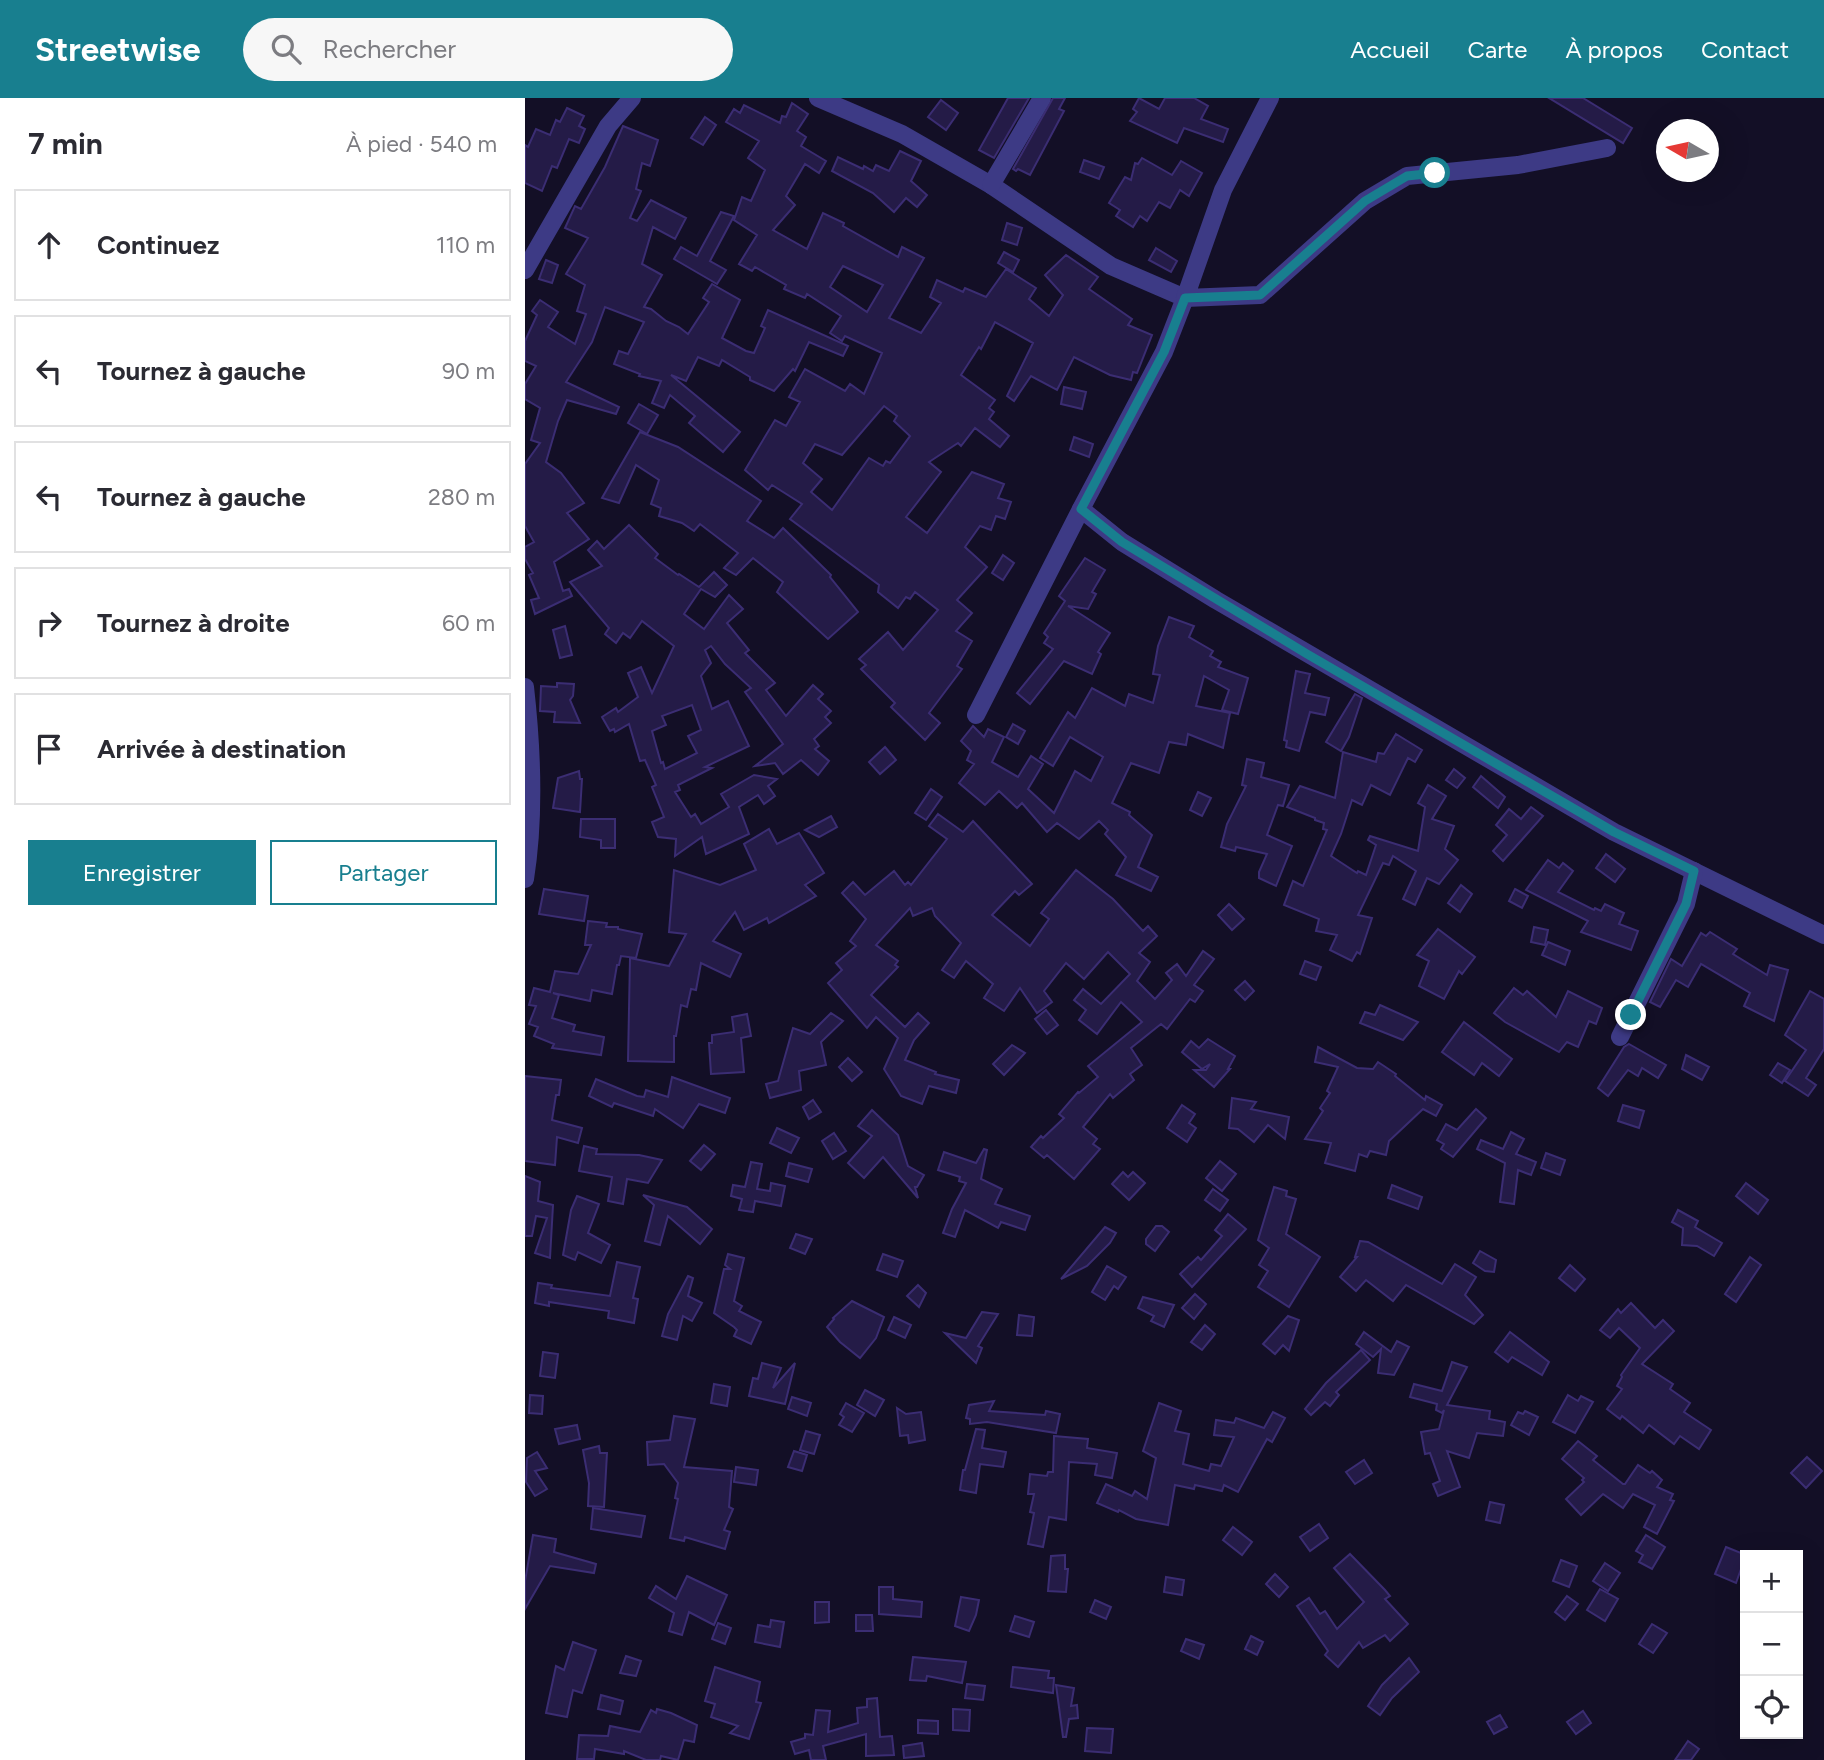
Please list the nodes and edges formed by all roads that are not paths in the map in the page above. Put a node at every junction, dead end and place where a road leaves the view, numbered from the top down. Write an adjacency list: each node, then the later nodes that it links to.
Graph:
1 (632, 98): 7 (street)
2 (818, 98): 6 (street)
3 (1042, 98): 6 (street)
4 (1270, 98): 8 (street)
5 (1607, 148): 8 (street)
6 (991, 185): 8 (street)
7 (525, 270)
8 (1185, 298): 9 (street)
9 (1081, 509): 11 (street); 12 (street)
10 (525, 687): 13 (street)
11 (976, 715)
12 (1694, 871): 14 (street); 15 (street)
13 (525, 879)
14 (1824, 935)
15 (1620, 1037)

